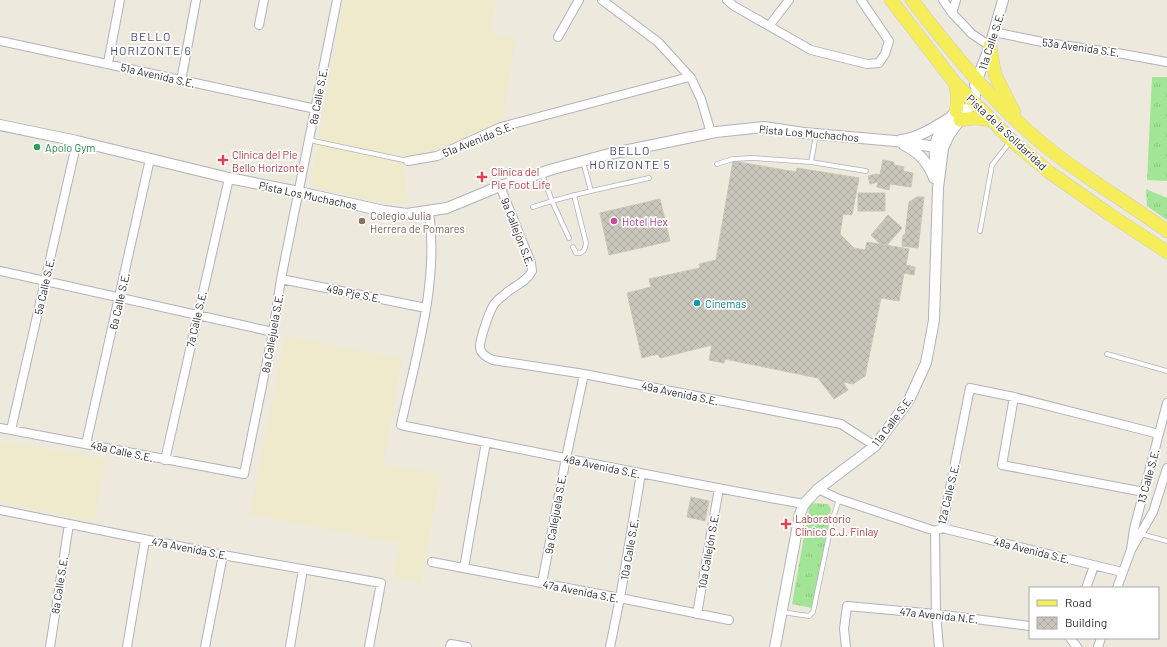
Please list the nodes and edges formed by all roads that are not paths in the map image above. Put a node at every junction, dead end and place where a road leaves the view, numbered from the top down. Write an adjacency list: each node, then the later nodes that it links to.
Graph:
1 (120, 0): 23 (street)
2 (196, 0): 25 (street)
3 (264, 0): 16 (street)
4 (337, 0): 29 (street, 8a Calle S.E.)
5 (579, 0): 19 (street)
6 (602, 0): 24 (street)
7 (727, 0): 17 (street)
8 (788, 0): 17 (street)
9 (861, 0): 17 (street)
10 (891, 0): 27 (main road, Pista de la Solidaridad)
11 (912, 0): 26 (main road, Pista de la Solidaridad)
12 (943, 0): 15 (street)
13 (956, 0): 15 (street)
14 (1003, 0): 18 (street, 11a Calle S.E.)
15 (952, 13): 21 (street)
16 (259, 25)
17 (769, 26)
18 (994, 32): 21 (street, 11a Calle S.E.); 22 (street, 53a Avenida S.E.)
19 (558, 37)
20 (0, 41): 23 (street, 51a Avenida S.E.)
21 (990, 46): 26 (street, 11a Calle S.E.); 32 (main road)
22 (1167, 62)
23 (108, 64): 25 (street, 51a Avenida S.E.)
24 (691, 78): 34 (street); 42 (street, 51a Avenida S.E.)
25 (181, 81): 29 (street, 51a Avenida S.E.)
26 (977, 82): 28 (street, 11a Calle S.E.); 32 (main road, Pista de la Solidaridad)
27 (955, 83): 28 (main road, Pista de la Solidaridad); 30 (main road)
28 (970, 99): 30 (street, 11a Calle S.E.); 31 (main road, Pista de la Solidaridad)
29 (316, 109): 36 (street, 8a Calle S.E.)
30 (956, 116): 31 (main road); 38 (street); 40 (street, 11a Calle S.E.)
31 (992, 120): 37 (main road, Pista de la Solidaridad)
32 (1022, 125): 59 (main road, Pista de la Solidaridad)
33 (1, 128): 39 (street, Pista Los Muchachos)
34 (710, 133): 35 (street, Pista Los Muchachos); 43 (street, Pista Los Muchachos)
35 (816, 134): 38 (street, Pista Los Muchachos); 44 (lane)
36 (309, 140): 42 (lane, 51a Avenida S.E.); 53 (street, 8a Calle S.E.)
37 (1012, 140): 58 (lane); 62 (main road, Pista de la Solidaridad)
38 (895, 141): 40 (street, Pista Los Muchachos); 51 (street)
39 (77, 142): 41 (street, Pista Los Muchachos); 65 (street, 5a Calle S.E.)
40 (939, 148): 51 (street, 11a Calle S.E.)
41 (150, 159): 48 (street, Pista Los Muchachos); 66 (street, 6a Calle S.E.)
42 (408, 161)
43 (583, 161): 47 (street, Pista Los Muchachos); 52 (lane)
44 (811, 162): 45 (lane); 46 (lane)
45 (717, 164)
46 (866, 171)
47 (542, 173): 50 (street, Pista Los Muchachos); 55 (lane)
48 (229, 178): 53 (street, Pista Los Muchachos); 68 (street, 7a Calle S.E.)
49 (649, 178): 52 (lane)
50 (500, 186): 57 (street, Pista Los Muchachos); 70 (street, 9a Callejón S.E.)
51 (938, 188): 81 (street, 11a Calle S.E.)
52 (591, 191): 54 (lane)
53 (299, 192): 57 (street, Pista Los Muchachos); 64 (street, 8a Callejuela S.E.)
54 (574, 195): 55 (lane); 61 (lane)
55 (552, 201): 56 (lane); 60 (lane)
56 (533, 207)
57 (429, 212): 67 (street)
58 (980, 231)
59 (1167, 231)
60 (569, 238)
61 (573, 247)
62 (1167, 252)
63 (0, 271): 65 (street)
64 (281, 279): 67 (street, 49a Pje S.E.); 69 (street, 8a Callejuela S.E.)
65 (46, 280): 66 (street); 77 (street, 5a Calle S.E.)
66 (120, 297): 68 (street); 80 (street, 6a Calle S.E.)
67 (426, 308): 79 (street, 48a Avenida S.E.)
68 (197, 314): 69 (street); 83 (street, 7a Calle S.E.)
69 (273, 332): 85 (street, 8a Callejuela S.E.)
70 (482, 353): 73 (street, 49a Avenida S.E.)
71 (1107, 354): 72 (lane)
72 (1167, 371)
73 (584, 374): 81 (street, 49a Avenida S.E.); 82 (street, 9a Callejuela S.E.)
74 (1014, 397): 78 (street); 89 (street); 94 (street, 12a Calle S.E.)
75 (1167, 403): 78 (street, 13 Calle S.E.)
76 (0, 428): 77 (street, 48a Calle S.E.)
77 (10, 430): 80 (street, 48a Calle S.E.)
78 (1159, 434): 89 (street, 13 Calle S.E.)
79 (486, 442): 82 (street, 48a Avenida S.E.); 102 (street)
80 (86, 444): 83 (street, 48a Calle S.E.)
81 (875, 446): 88 (street, 11a Calle S.E.)
82 (566, 458): 86 (street, 48a Avenida S.E.); 105 (street, 9a Callejuela S.E.)
83 (165, 460): 85 (street, 48a Calle S.E.)
84 (1167, 468): 95 (street, 13 Calle S.E.)
85 (244, 474)
86 (641, 474): 87 (street, 48a Avenida S.E.); 108 (street, 10a Calle S.E.)
87 (720, 488): 91 (street, 48a Avenida S.E.); 110 (street, 10a Callejón S.E.)
88 (818, 489): 90 (street, 48a Avenida S.E.); 91 (street, 11a Calle S.E.)
89 (1144, 492): 98 (street, 13 Calle S.E.)
90 (839, 499): 94 (street, 48a Avenida S.E.); 109 (lane)
91 (804, 504): 109 (street, 11a Calle S.E.)
92 (0, 510): 93 (street, 47a Avenida S.E.)
93 (69, 524): 96 (street, 47a Avenida S.E.); 115 (street, 8a Calle S.E.)
94 (939, 530): 101 (street, 48a Avenida S.E.); 111 (street, 12a Calle S.E.)
95 (1141, 534): 97 (lane); 98 (street, 13 Calle S.E.)
96 (145, 540): 99 (street, 47a Avenida S.E.); 116 (street)
97 (1167, 541)
98 (1131, 550): 104 (street, 13 Calle S.E.)
99 (222, 555): 103 (street, 47a Avenida S.E.); 117 (street)
100 (432, 562): 102 (street, 47a Avenida S.E.)
101 (1094, 566): 104 (street, 48a Avenida S.E.); 106 (street)
102 (464, 568): 105 (street, 47a Avenida S.E.)
103 (303, 569): 118 (street); 119 (street, 47a Avenida S.E.)
104 (1122, 572): 107 (street, 13 Calle S.E.)
105 (542, 583): 108 (street, 47a Avenida S.E.)
106 (1086, 587)
107 (1117, 587)
108 (620, 598): 110 (street, 47a Avenida S.E.); 121 (street, 10a Calle S.E.)
109 (782, 612): 122 (street, 11a Calle S.E.)
110 (697, 614): 112 (street, 47a Avenida S.E.)
111 (936, 614): 113 (street, 47a Avenida N.E.); 123 (street, 47a Avenida N.E.); 124 (street, 12a Calle S.E.)
112 (729, 620)
113 (1029, 626)
114 (451, 645): 120 (street)
115 (50, 647)
116 (127, 647)
117 (205, 647)
118 (290, 647)
119 (369, 647)
120 (467, 647)
121 (610, 647)
122 (775, 647)
123 (846, 647)
124 (940, 647)

